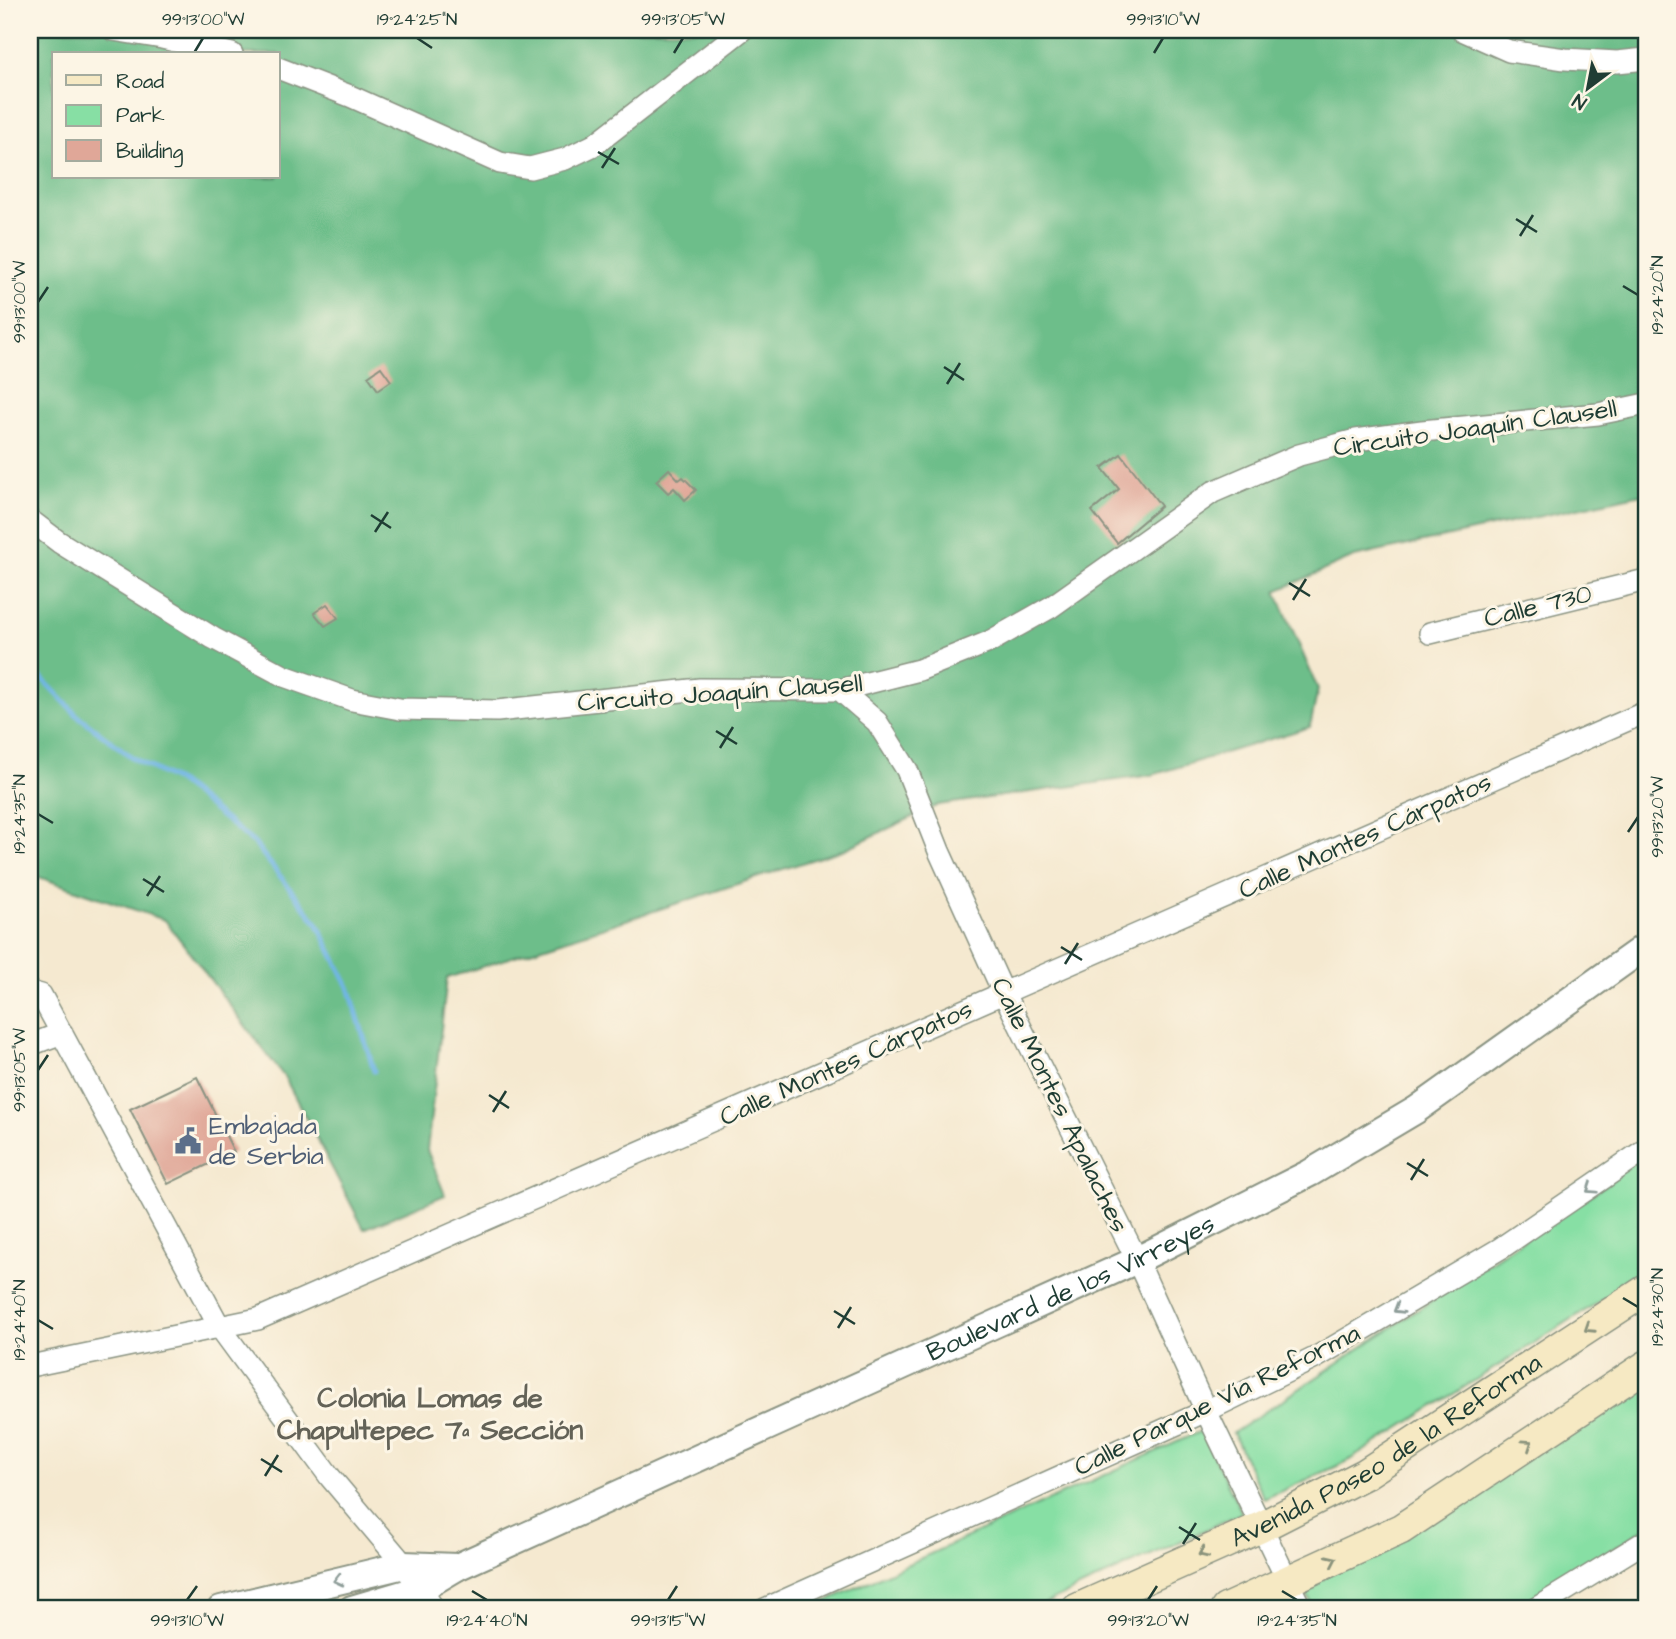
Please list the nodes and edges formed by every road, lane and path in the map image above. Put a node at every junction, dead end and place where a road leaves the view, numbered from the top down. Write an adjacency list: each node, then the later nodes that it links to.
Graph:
1 (113, 30): 4 (street)
2 (742, 30): 6 (street)
3 (1471, 30): 5 (street)
4 (223, 52)
5 (1646, 59)
6 (280, 69)
7 (1646, 404): 11 (street, Circuito Joaquín Clausell)
8 (30, 520): 11 (street, Circuito Joaquín Clausell)
9 (1646, 580): 10 (street, Calle 730)
10 (1430, 633)
11 (841, 690): 15 (street, Calle Montes Apalaches)
12 (1646, 712): 15 (street, Calle Montes Cárpatos)
13 (1646, 946): 19 (street, Boulevard de los Virreyes)
14 (30, 992): 16 (street)
15 (1004, 994): 19 (street, Calle Montes Apalaches); 21 (street, Calle Montes Cárpatos)
16 (62, 1034): 17 (street); 21 (street)
17 (30, 1045)
18 (1646, 1149): 24 (street, Calle Parque Vía Reforma, one-way to 24)
19 (1138, 1261): 24 (street, Calle Montes Apalaches); 28 (street, Boulevard de los Virreyes)
20 (1646, 1290): 25 (main road, Avenida Paseo de la Reforma, one-way to 25)
21 (219, 1326): 22 (street, Calle Montes Cárpatos); 27 (street)
22 (30, 1366)
23 (1646, 1366): 29 (main road, one-way to 23)
24 (1206, 1411): 25 (street, Calle Montes Apalaches); 33 (street, Calle Parque Vía Reforma)
25 (1261, 1527): 29 (street, Calle Montes Apalaches); 34 (main road, Avenida Paseo de la Reforma, one-way to 34)
26 (1646, 1541): 37 (street)
27 (404, 1565): 28 (street, Boulevard de los Virreyes); 30 (street); 31 (street, Boulevard de los Virreyes, one-way to 31)
28 (457, 1567): 30 (street, Boulevard de los Virreyes)
29 (1286, 1582): 35 (main road); 36 (street, Calle Montes Apalaches)
30 (427, 1599): 32 (street, Boulevard de los Virreyes)
31 (221, 1609)
32 (352, 1609)
33 (765, 1609)
34 (1077, 1609)
35 (1226, 1609)
36 (1301, 1609)
37 (1535, 1609)

